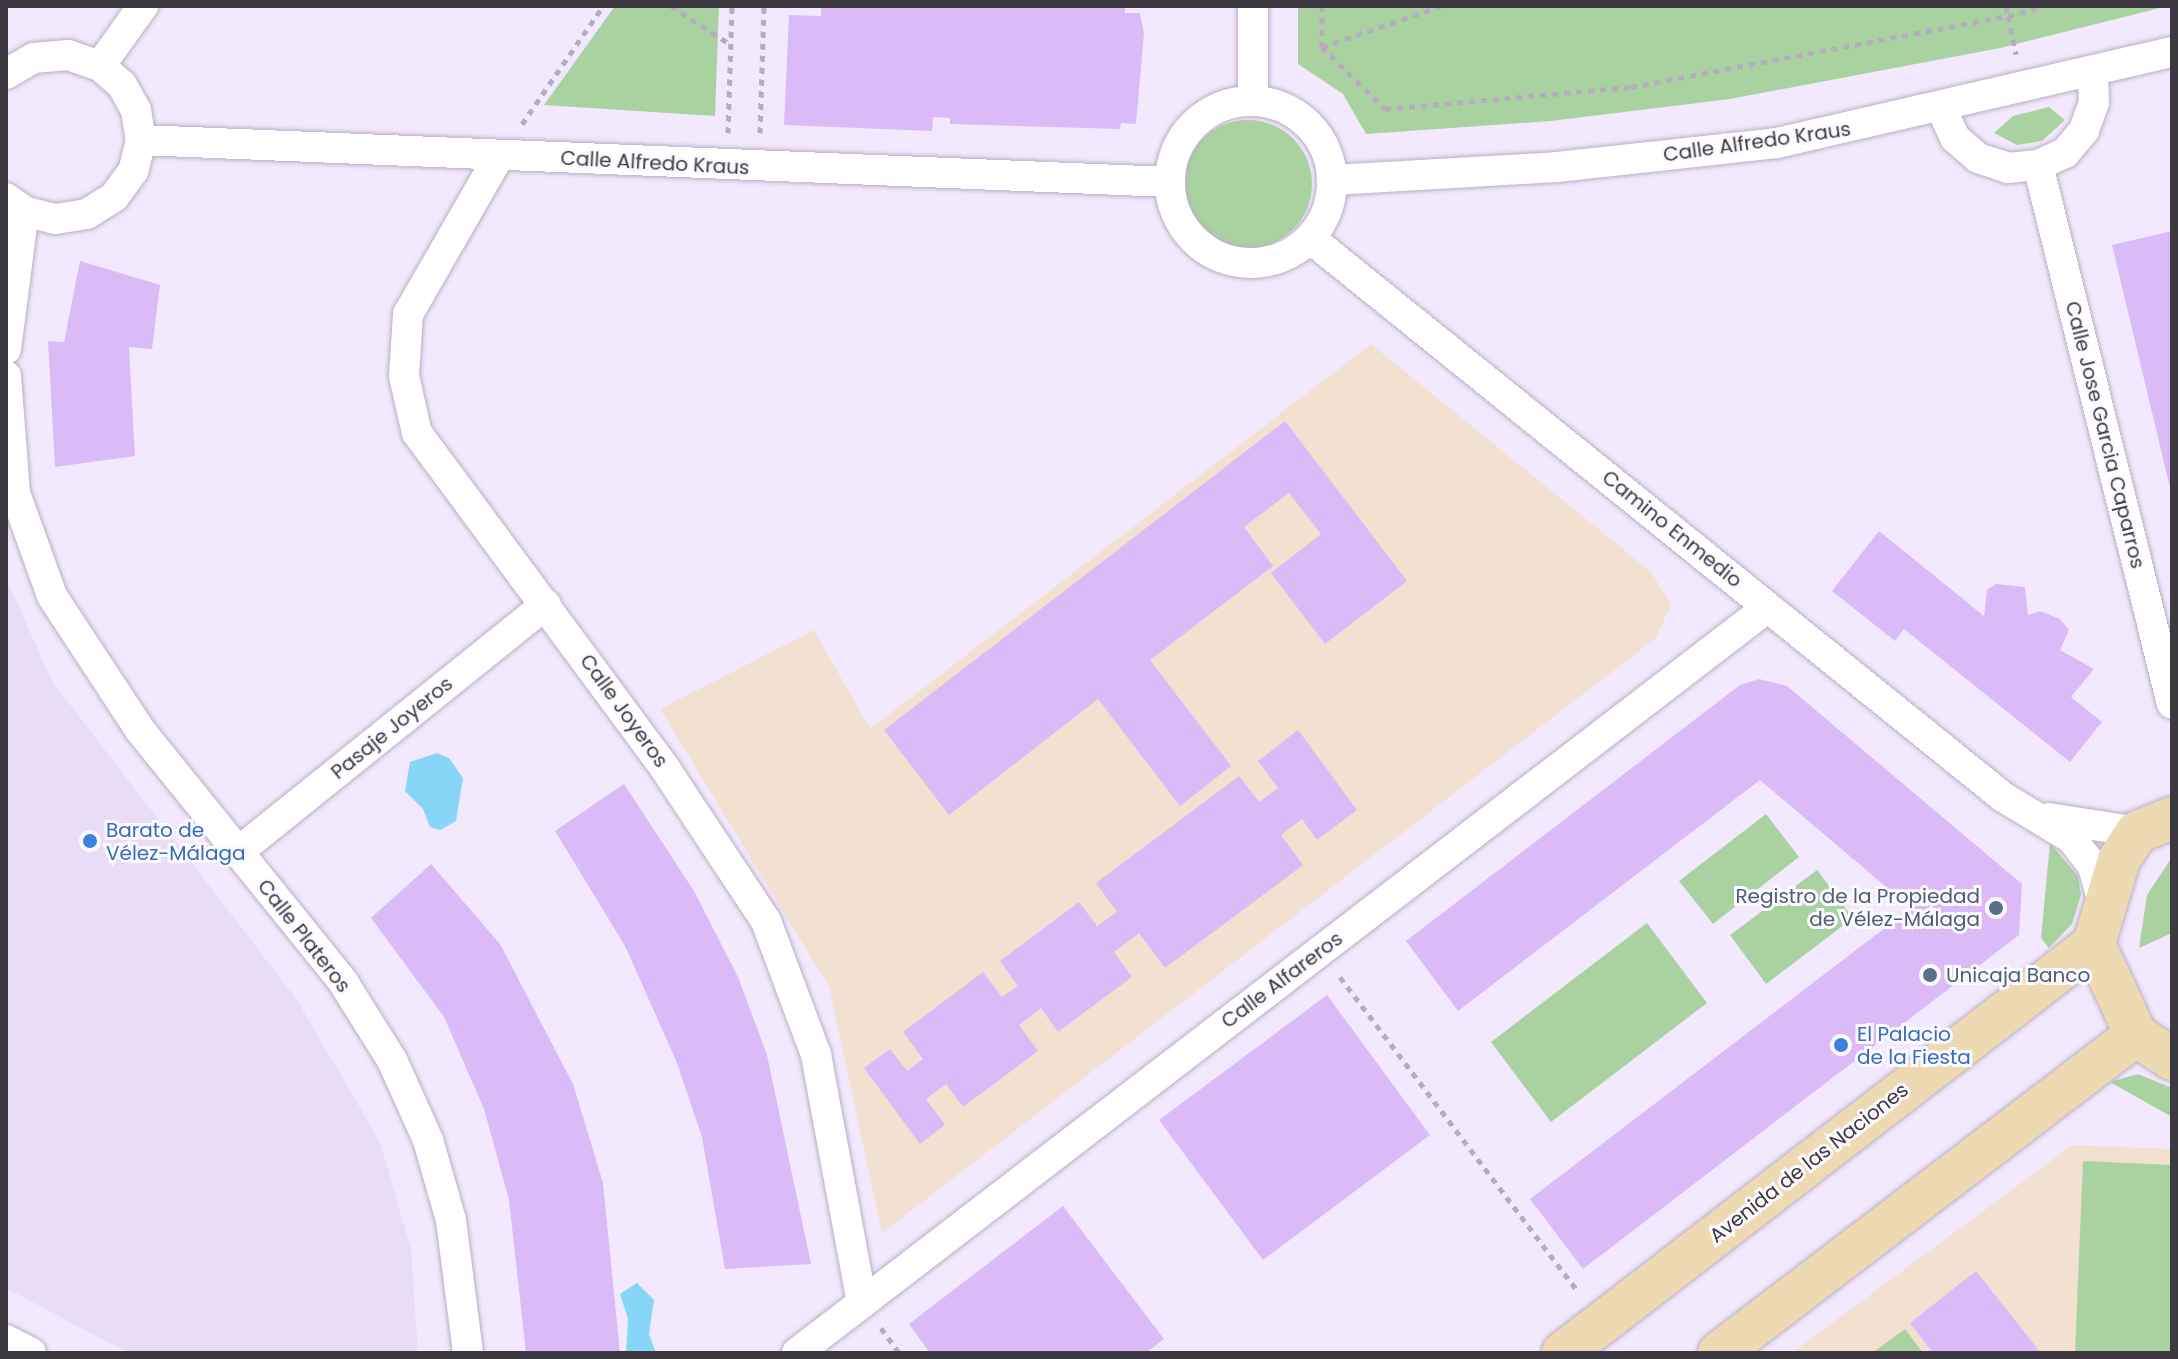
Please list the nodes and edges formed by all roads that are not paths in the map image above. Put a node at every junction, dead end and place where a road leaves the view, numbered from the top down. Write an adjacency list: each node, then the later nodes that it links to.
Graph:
1 (143, 6): 4 (street)
2 (1253, 6): 7 (street)
3 (2172, 52): 5 (street, Calle Alfredo Kraus)
4 (100, 66): 6 (street); 9 (street)
5 (2093, 73): 8 (street, Calle Alfredo Kraus); 11 (street)
6 (6, 74)
7 (1253, 98): 12 (street); 13 (street)
8 (1942, 110): 11 (street); 12 (street, Calle Alfredo Kraus)
9 (141, 140): 10 (street, Calle Alfredo Kraus); 14 (street)
10 (499, 156): 13 (street, Calle Alfredo Kraus); 18 (street, Calle Joyeros)
11 (2038, 165): 20 (street, Calle Jose Garcia Caparros)
12 (1333, 180): 15 (street)
13 (1169, 182): 15 (street)
14 (15, 205): 16 (street)
15 (1311, 239): 19 (street, Camino Enmedio)
16 (6, 349)
17 (6, 376): 23 (street, Calle Plateros)
18 (546, 604): 23 (street, Pasaje Joyeros); 28 (street, Calle Joyeros)
19 (1768, 607): 21 (street, Camino Enmedio); 28 (street, Calle Alfareros)
20 (2172, 704)
21 (2035, 815): 22 (street, Camino Enmedio); 24 (street, Camino Enmedio)
22 (2154, 825): 24 (street)
23 (238, 852): 31 (street, Calle Plateros)
24 (2102, 899): 25 (street)
25 (2094, 944): 26 (street); 33 (street, Avenida de las Naciones)
26 (2136, 1035): 27 (street); 34 (street)
27 (2172, 1059)
28 (862, 1303): 32 (street, Calle Alfareros)
29 (6, 1340): 30 (street)
30 (31, 1353)
31 (468, 1353)
32 (797, 1353)
33 (1563, 1353)
34 (1719, 1353)

